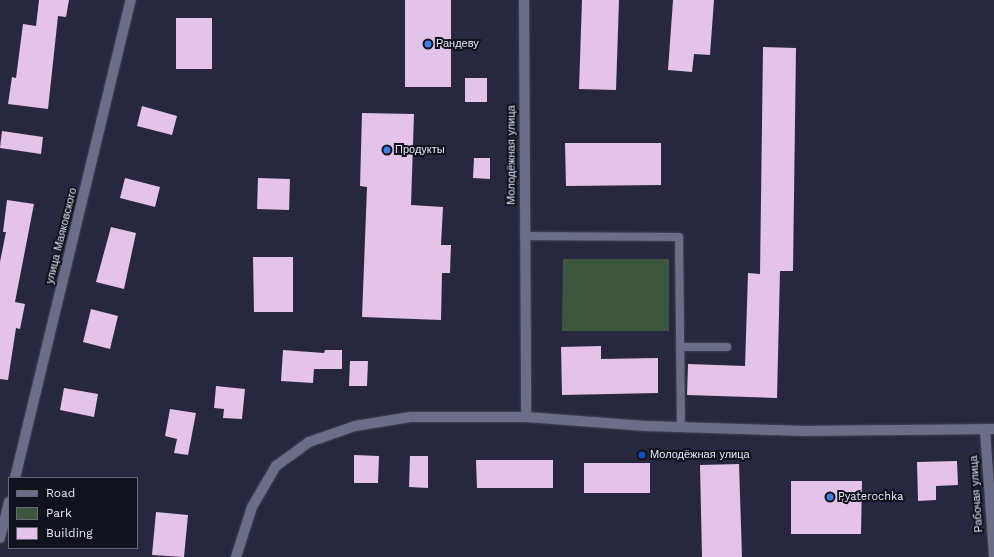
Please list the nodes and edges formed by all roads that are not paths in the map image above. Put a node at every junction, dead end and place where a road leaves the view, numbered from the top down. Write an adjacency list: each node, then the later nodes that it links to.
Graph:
1 (131, 0): 9 (street, улица Маяковского)
2 (524, 0): 3 (street, Молодёжная улица)
3 (524, 236): 4 (lane); 6 (street, Молодёжная улица)
4 (680, 347): 5 (lane); 7 (lane)
5 (727, 347)
6 (526, 417): 7 (street); 12 (street)
7 (681, 427): 8 (street)
8 (989, 429): 13 (street, Рабочая улица)
9 (15, 477)
10 (8, 506): 11 (street)
11 (0, 538)
12 (236, 557)
13 (994, 557)

